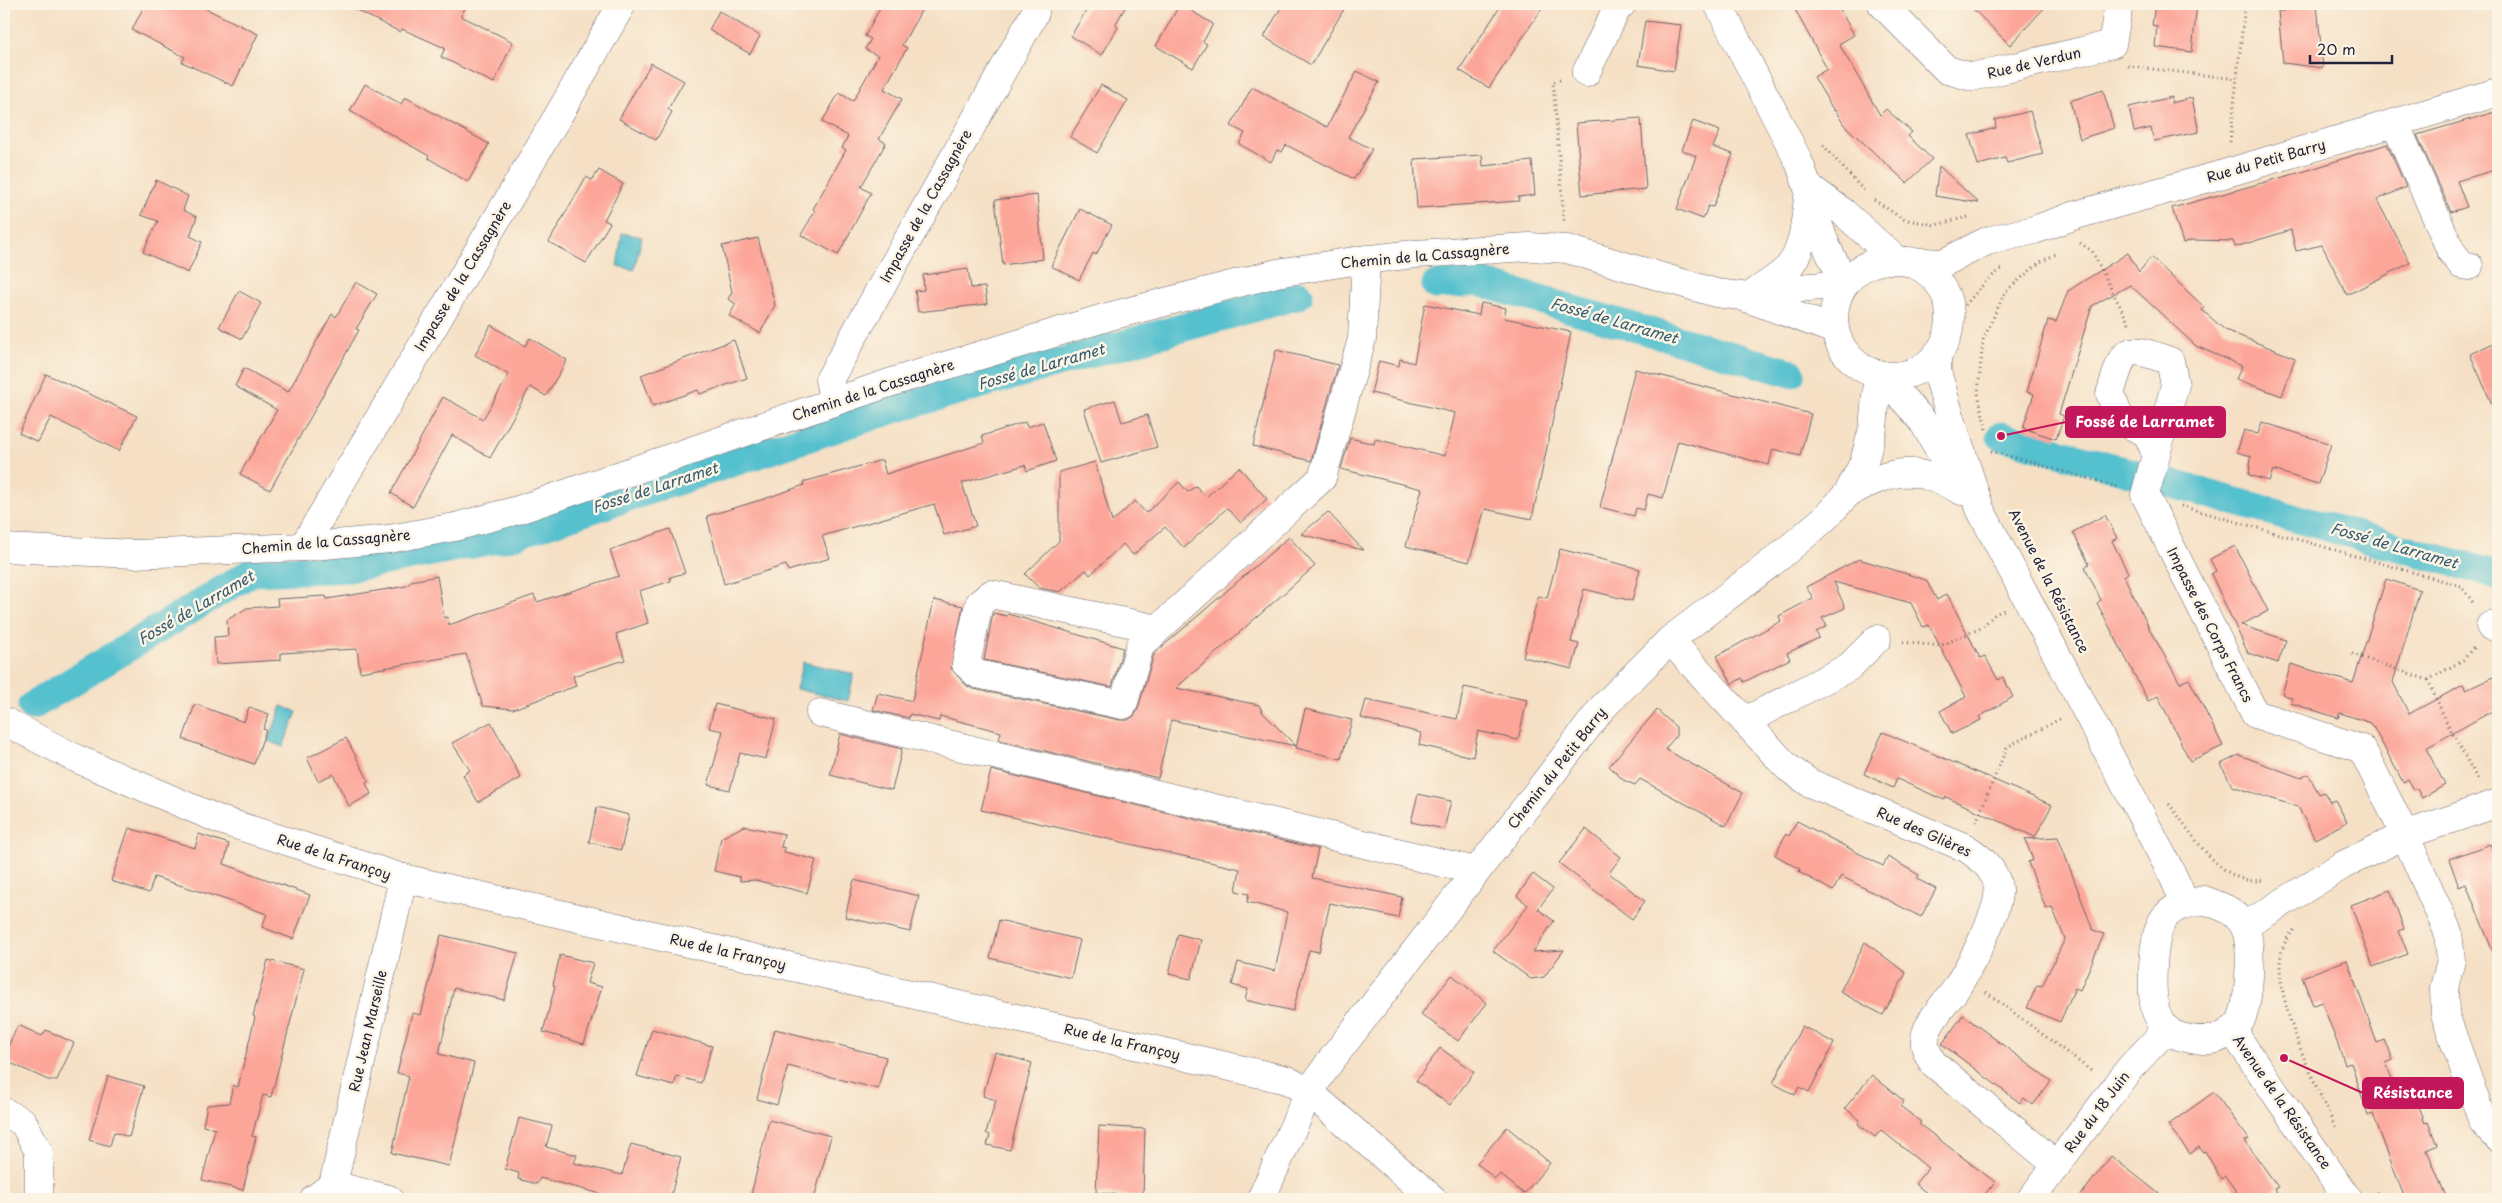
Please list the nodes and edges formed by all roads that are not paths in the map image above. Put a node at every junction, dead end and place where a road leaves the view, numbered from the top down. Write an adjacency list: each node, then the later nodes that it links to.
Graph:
1 (622, 4): 23 (street, Impasse de la Cassagnère)
2 (1622, 4): 7 (street)
3 (1718, 4): 10 (street)
4 (1882, 4): 5 (street, Rue de Verdun)
5 (2119, 4)
6 (1035, 13): 19 (street, Impasse de la Cassagnère)
7 (1586, 73)
8 (2498, 92): 9 (street, Rue du Petit Barry)
9 (2394, 123): 12 (street, Rue du Petit Barry); 13 (street)
10 (1809, 187): 12 (street); 14 (street); 15 (street)
11 (1366, 259): 15 (street, Chemin de la Cassagnère); 19 (street, Chemin de la Cassagnère); 25 (street)
12 (1900, 260): 14 (street); 17 (street)
13 (2469, 266)
14 (1845, 283): 15 (street); 16 (street)
15 (1748, 294): 16 (street)
16 (1835, 330): 18 (street)
17 (1937, 354): 18 (street); 22 (street, Avenue de la Résistance)
18 (1880, 375): 21 (street, Chemin du Petit Barry); 22 (street, Avenue de la Résistance)
19 (834, 402): 23 (street, Chemin de la Cassagnère)
20 (2156, 454): 20 (street); 32 (street, Impasse des Corps Francs)
21 (1848, 493): 22 (street); 27 (street, Chemin du Petit Barry)
22 (1971, 500): 35 (street, Avenue de la Résistance)
23 (303, 547): 24 (street, Chemin de la Cassagnère)
24 (4, 548)
25 (1158, 629): 25 (street)
26 (1877, 639): 30 (street)
27 (1670, 640): 30 (street, Rue des Glières); 33 (street, Chemin du Petit Barry)
28 (820, 713): 33 (street)
29 (4, 721): 34 (street, Rue de la Françoy)
30 (1745, 721): 42 (street, Rue des Glières)
31 (2495, 804): 32 (street)
32 (2405, 835): 36 (street); 41 (street, Impasse des Corps Francs)
33 (1476, 871): 39 (street, Chemin du Petit Barry)
34 (403, 878): 39 (street, Rue de la Françoy); 43 (street, Rue Jean Marseille)
35 (2186, 903): 36 (street); 37 (street)
36 (2245, 926): 38 (street)
37 (2167, 1029): 38 (street); 42 (street, Rue du 18 Juin)
38 (2232, 1030): 49 (street, Avenue de la Résistance)
39 (1309, 1092): 46 (street, Chemin du Petit Barry); 47 (street, Rue de la Françoy)
40 (4, 1112): 44 (street)
41 (2498, 1138)
42 (2057, 1165): 48 (street, Rue du 18 Juin)
43 (324, 1192): 45 (street, Rue Jean Marseille)
44 (43, 1198)
45 (389, 1199)
46 (1261, 1199)
47 (1433, 1199)
48 (2031, 1199)
49 (2348, 1199)

